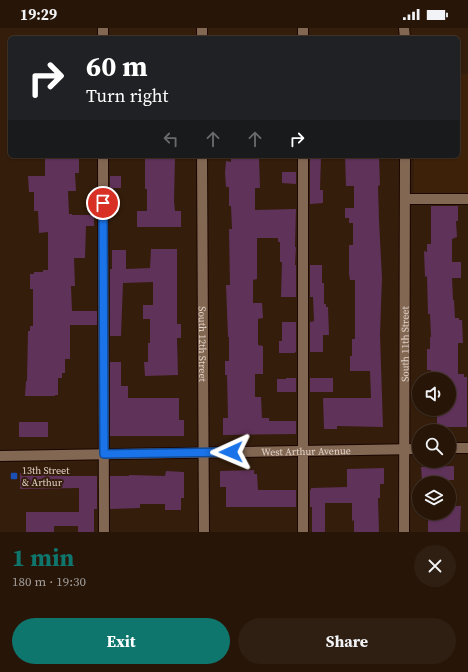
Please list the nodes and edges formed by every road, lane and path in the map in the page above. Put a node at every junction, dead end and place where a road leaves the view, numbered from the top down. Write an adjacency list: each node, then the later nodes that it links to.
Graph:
1 (103, 158): 13 (street)
2 (202, 158): 12 (street, South 12th Street)
3 (303, 158): 11 (street)
4 (405, 158): 5 (street, South 11th Street)
5 (406, 199): 6 (street); 9 (street, South 11th Street)
6 (468, 199)
7 (456, 448): 8 (street)
8 (468, 448)
9 (404, 449): 10 (street, West Arthur Avenue); 11 (street, West Arthur Avenue); 18 (street, South 11th Street)
10 (412, 449)
11 (302, 450): 12 (street, West Arthur Avenue); 17 (street)
12 (204, 452): 13 (street, West Arthur Avenue); 16 (street, South 12th Street)
13 (104, 454): 14 (street, West Arthur Avenue); 15 (street)
14 (0, 456)
15 (104, 532)
16 (204, 532)
17 (303, 532)
18 (404, 532)

